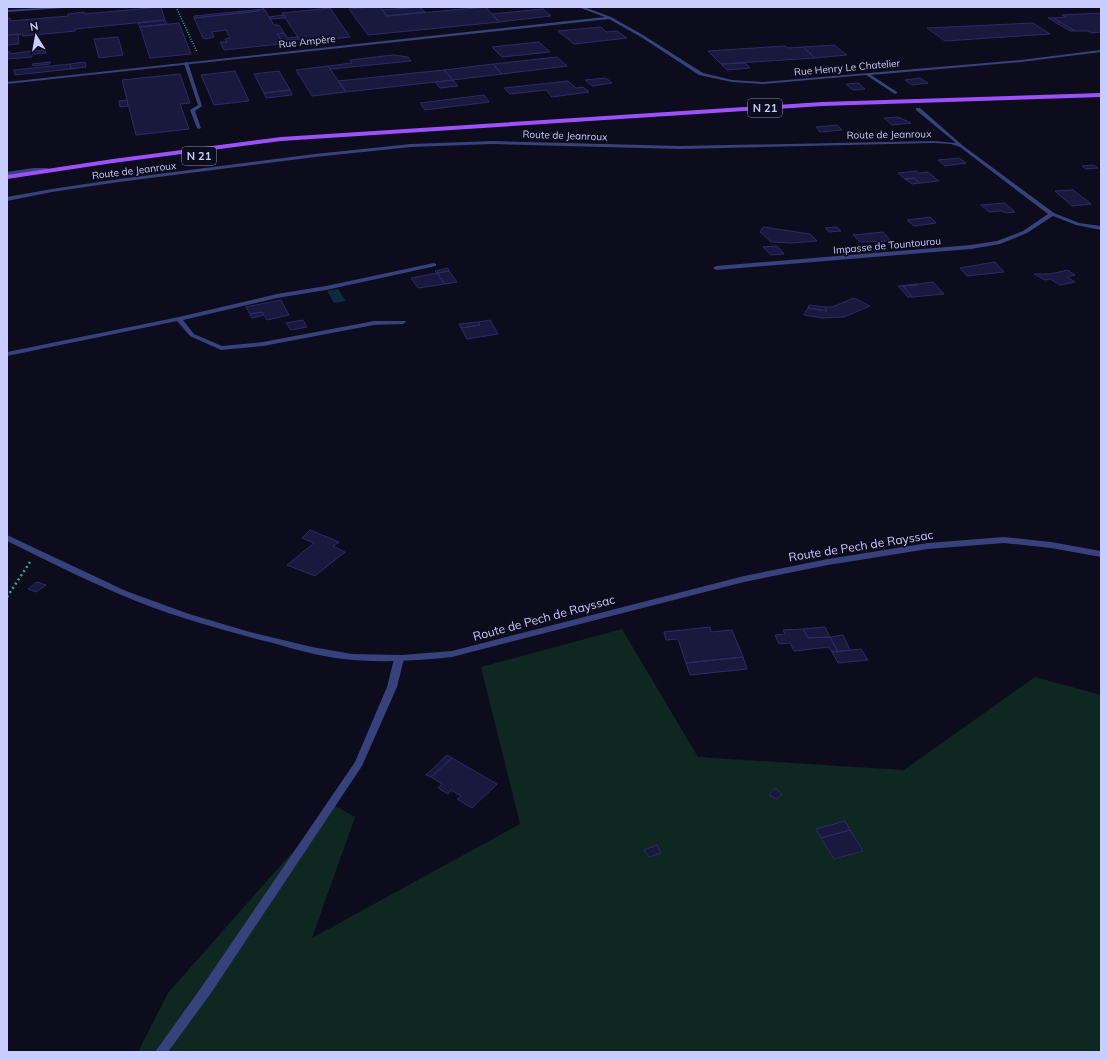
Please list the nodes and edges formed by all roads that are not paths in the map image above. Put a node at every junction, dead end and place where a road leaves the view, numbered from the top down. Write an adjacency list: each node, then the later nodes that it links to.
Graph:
1 (76, 7): 3 (street)
2 (580, 7): 4 (street, Rue Henry Le Chatelier)
3 (7, 11)
4 (610, 18): 6 (street, Rue Ampère); 7 (street, Rue Henry Le Chatelier)
5 (1101, 51): 7 (street, Rue Henry Le Chatelier)
6 (186, 63): 8 (street, Rue Ampère); 12 (street)
7 (867, 74): 9 (street)
8 (7, 83)
9 (895, 93)
10 (1101, 95): 13 (main road, N 21)
11 (918, 109): 14 (street)
12 (199, 128)
13 (391, 133): 15 (main road, N 21); 16 (main road, N 21)
14 (962, 146): 17 (street, Route de Jeanroux); 18 (street, Route de Jeanroux)
15 (7, 175)
16 (7, 184)
17 (7, 199)
18 (1052, 214): 19 (street, Route de Jeanroux); 21 (street, Impasse de Tountourou)
19 (1101, 228)
20 (434, 265): 22 (street)
21 (716, 268)
22 (179, 319): 23 (street); 24 (street)
23 (403, 322)
24 (7, 354)
25 (7, 538): 27 (street, Route de Pech de Rayssac)
26 (1101, 554): 27 (street, Route de Pech de Rayssac)
27 (399, 659): 28 (street)
28 (161, 1052)

